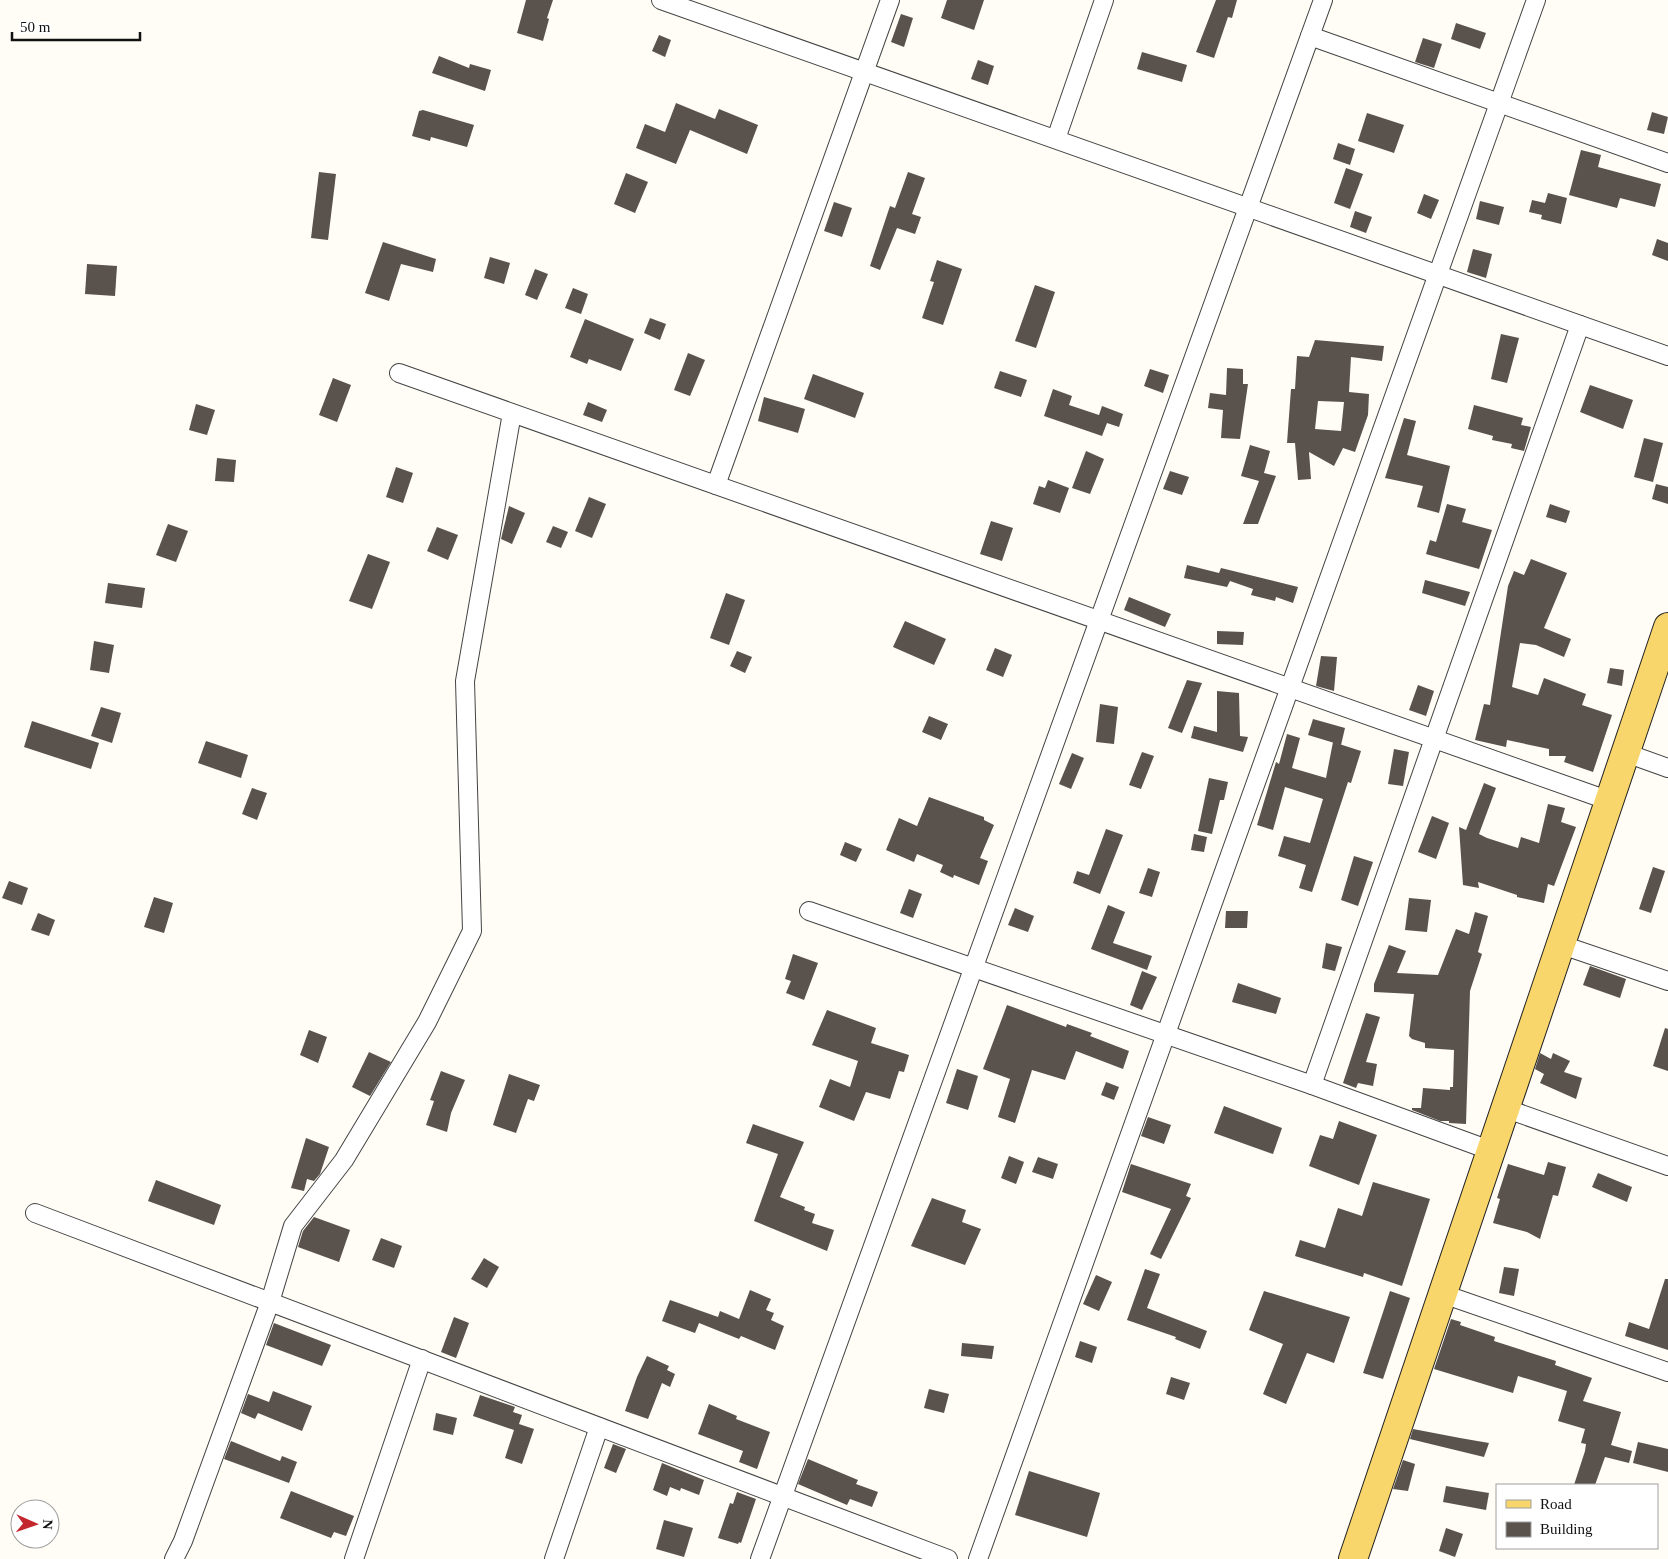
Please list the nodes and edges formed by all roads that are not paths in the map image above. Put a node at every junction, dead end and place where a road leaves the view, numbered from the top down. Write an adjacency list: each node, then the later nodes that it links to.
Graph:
1 (890, 0): 7 (street)
2 (1104, 0): 9 (street)
3 (1323, 0): 6 (street)
4 (1536, 0): 8 (street)
5 (670, 1): 7 (street)
6 (1310, 36): 8 (street); 11 (street)
7 (865, 71): 9 (street); 17 (street)
8 (1499, 104): 10 (street); 12 (street)
9 (1056, 139): 11 (street)
10 (1668, 163)
11 (1249, 207): 12 (street); 18 (street)
12 (1438, 274): 13 (street); 20 (street)
13 (1580, 325): 14 (street); 21 (street)
14 (1668, 356)
15 (399, 373): 16 (street)
16 (512, 413): 17 (street); 36 (street)
17 (716, 485): 18 (street)
18 (1100, 620): 20 (street); 27 (street)
19 (1668, 627): 22 (main road)
20 (1290, 688): 21 (street); 29 (street)
21 (1434, 739): 24 (street); 30 (street)
22 (1626, 753): 23 (street); 24 (main road)
23 (1668, 768)
24 (1610, 801): 26 (main road)
25 (810, 911): 27 (street)
26 (1562, 945): 28 (street); 31 (main road)
27 (973, 968): 29 (street); 40 (street)
28 (1668, 981)
29 (1166, 1034): 30 (street); 46 (street)
30 (1312, 1085): 32 (street)
31 (1507, 1108): 32 (main road); 33 (street)
32 (1492, 1152): 35 (main road)
33 (1668, 1166)
34 (35, 1213): 36 (street)
35 (1444, 1294): 38 (street); 47 (main road)
36 (270, 1302): 37 (street); 41 (street)
37 (422, 1359): 39 (street); 42 (street)
38 (1668, 1372)
39 (599, 1427): 40 (street); 43 (street)
40 (781, 1496): 44 (street); 45 (street)
41 (174, 1559)
42 (354, 1559)
43 (554, 1559)
44 (760, 1559)
45 (948, 1559)
46 (978, 1559)
47 (1353, 1559)

